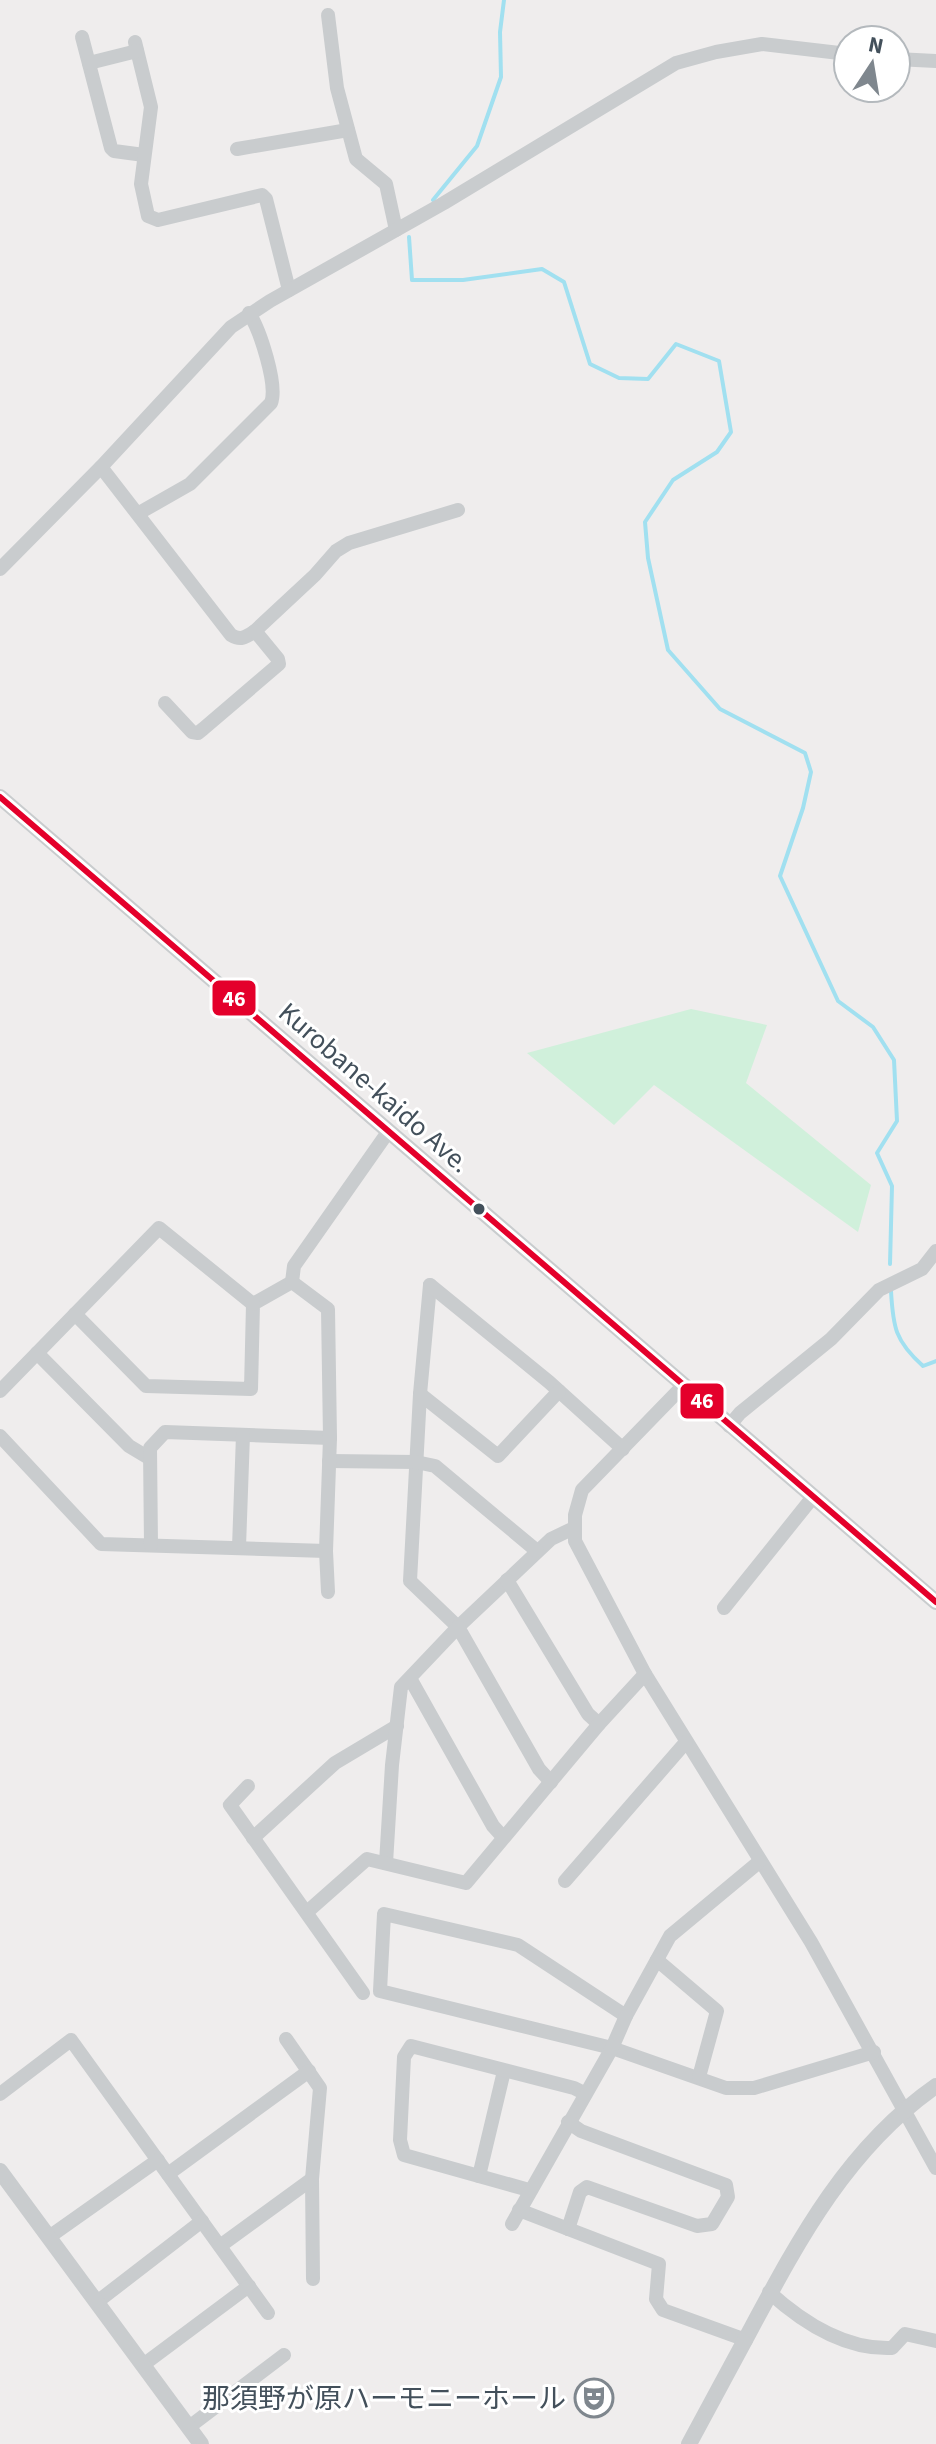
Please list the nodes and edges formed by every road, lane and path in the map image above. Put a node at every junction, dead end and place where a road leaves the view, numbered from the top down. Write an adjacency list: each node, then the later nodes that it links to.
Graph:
1 (328, 15): 7 (street)
2 (82, 37): 6 (street)
3 (832, 52): 10 (street)
4 (912, 60): 5 (street)
5 (936, 61)
6 (89, 63): 9 (street); 9 (street)
7 (348, 130): 8 (street); 10 (street)
8 (237, 149)
9 (144, 155): 11 (street)
10 (396, 230): 11 (street)
11 (289, 290): 12 (street)
12 (249, 313): 13 (street); 15 (street)
13 (101, 467): 15 (street); 16 (street)
14 (458, 510): 17 (street)
15 (139, 513): 17 (street)
16 (0, 569)
17 (255, 631): 18 (street)
18 (165, 703)
19 (0, 797): 20 (street, Kurobane-kaido Ave.)
20 (388, 1132): 22 (street); 26 (street, Kurobane-kaido Ave.)
21 (936, 1251): 30 (street)
22 (292, 1282): 23 (street); 33 (street)
23 (253, 1304): 24 (street); 24 (street)
24 (75, 1314): 25 (street)
25 (37, 1353): 27 (street); 35 (street)
26 (683, 1386): 30 (street, Kurobane-kaido Ave.); 34 (street)
27 (0, 1391)
28 (559, 1391): 29 (street); 29 (street); 34 (street)
29 (420, 1394): 37 (street)
30 (729, 1426): 38 (street, Kurobane-kaido Ave.)
31 (243, 1435): 33 (street); 35 (street); 41 (street)
32 (0, 1436): 40 (street)
33 (330, 1438): 36 (street)
34 (623, 1449): 39 (street)
35 (149, 1458): 40 (street)
36 (329, 1461): 37 (street); 42 (street)
37 (416, 1462): 43 (street); 48 (street)
38 (813, 1497): 46 (street, Kurobane-kaido Ave.); 47 (street)
39 (574, 1528): 43 (street); 49 (street)
40 (151, 1545): 41 (street)
41 (239, 1547): 42 (street)
42 (326, 1551): 45 (street)
43 (537, 1551): 44 (street)
44 (507, 1580): 48 (street); 51 (street)
45 (328, 1592)
46 (936, 1602)
47 (724, 1608)
48 (458, 1627): 50 (street); 54 (street)
49 (645, 1674): 51 (street); 53 (street)
50 (411, 1680): 52 (street); 56 (street)
51 (599, 1724): 54 (street)
52 (397, 1726): 57 (street); 59 (street)
53 (686, 1742): 58 (street); 60 (street)
54 (551, 1782): 56 (street)
55 (248, 1786): 57 (street)
56 (503, 1837): 59 (street)
57 (253, 1838): 61 (street)
58 (759, 1862): 62 (street); 67 (street)
59 (386, 1863): 61 (street)
60 (565, 1881)
61 (307, 1912): 63 (street)
62 (657, 1960): 64 (street); 70 (street)
63 (363, 1993)
64 (626, 2016): 66 (street); 66 (street)
65 (286, 2039): 68 (street)
66 (612, 2048): 70 (street); 72 (street)
67 (874, 2052): 70 (street); 74 (street)
68 (309, 2071): 79 (street); 81 (street)
69 (504, 2071): 72 (street); 80 (street); 80 (street)
70 (699, 2077)
71 (936, 2086): 74 (street)
72 (584, 2093): 75 (street)
73 (0, 2094): 76 (street)
74 (905, 2109): 77 (street); 89 (street)
75 (568, 2122): 82 (street); 84 (street)
76 (158, 2160): 79 (street); 85 (street)
77 (936, 2168)
78 (0, 2171): 85 (street)
79 (168, 2174): 83 (street)
80 (479, 2176): 82 (street)
81 (312, 2179): 86 (street); 87 (street)
82 (529, 2190): 84 (street)
83 (202, 2221): 86 (street); 90 (street)
84 (568, 2229): 92 (street)
85 (49, 2237): 90 (street)
86 (220, 2246): 88 (street)
87 (313, 2279)
88 (249, 2286): 91 (street); 95 (street)
89 (769, 2292): 92 (street); 93 (street)
90 (97, 2302): 95 (street)
91 (268, 2313)
92 (746, 2340): 98 (street)
93 (936, 2341)
94 (284, 2355): 96 (street)
95 (143, 2365): 96 (street)
96 (189, 2427): 97 (street)
97 (201, 2444)
98 (689, 2444)

